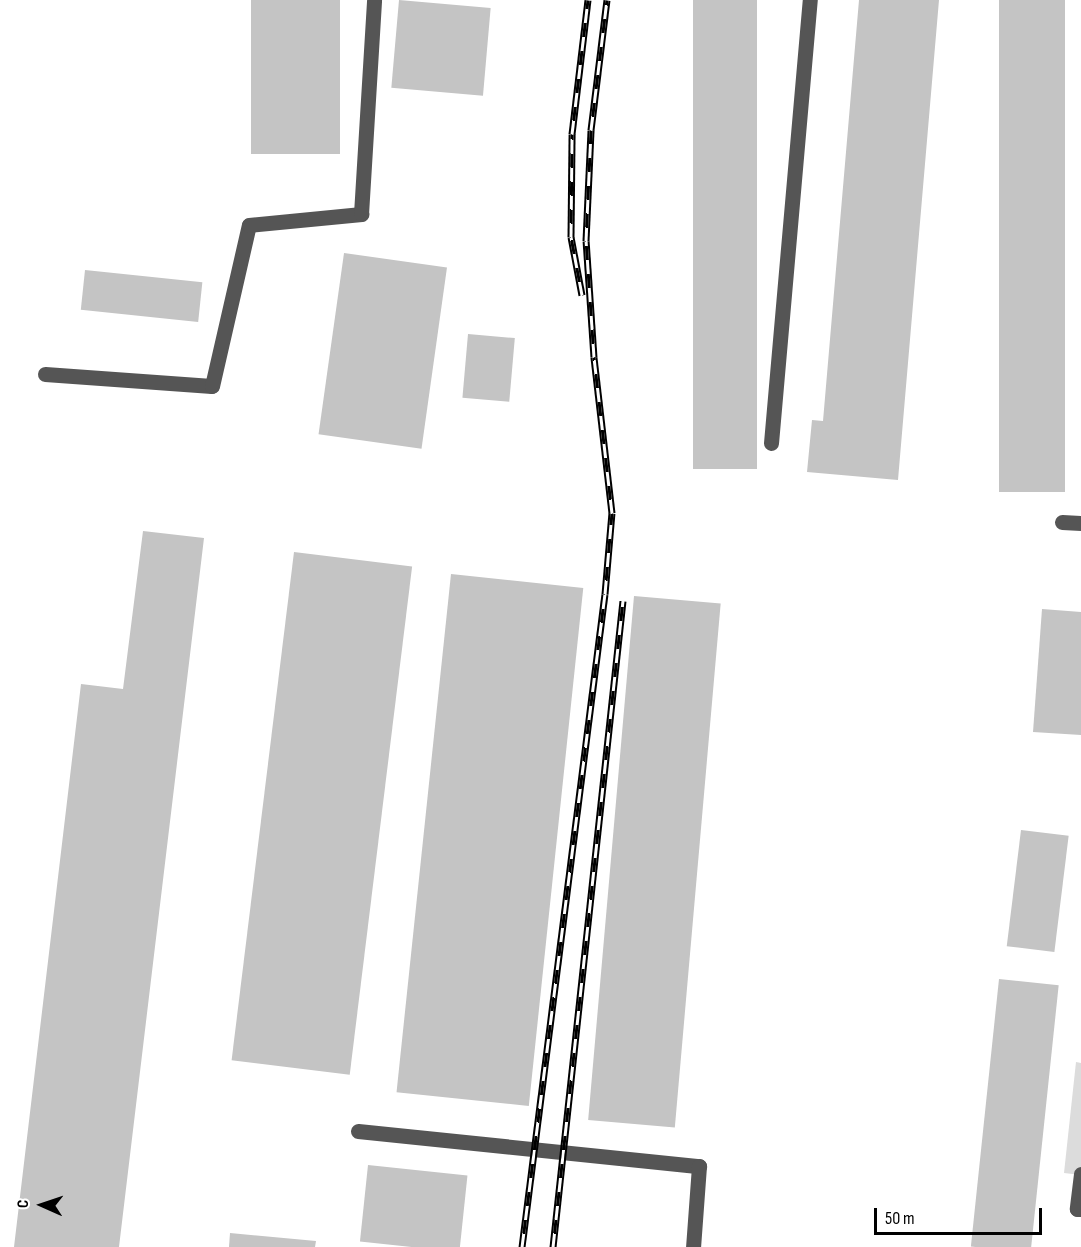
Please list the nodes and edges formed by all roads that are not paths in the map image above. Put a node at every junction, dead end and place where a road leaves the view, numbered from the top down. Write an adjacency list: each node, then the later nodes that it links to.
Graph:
1 (374, 0): 3 (lane)
2 (810, 0): 4 (lane)
3 (45, 374)
4 (771, 443)
5 (1062, 522): 6 (lane)
6 (1081, 523)
7 (358, 1131): 10 (lane)
8 (1081, 1174): 9 (lane)
9 (1081, 1209)
10 (693, 1247)

